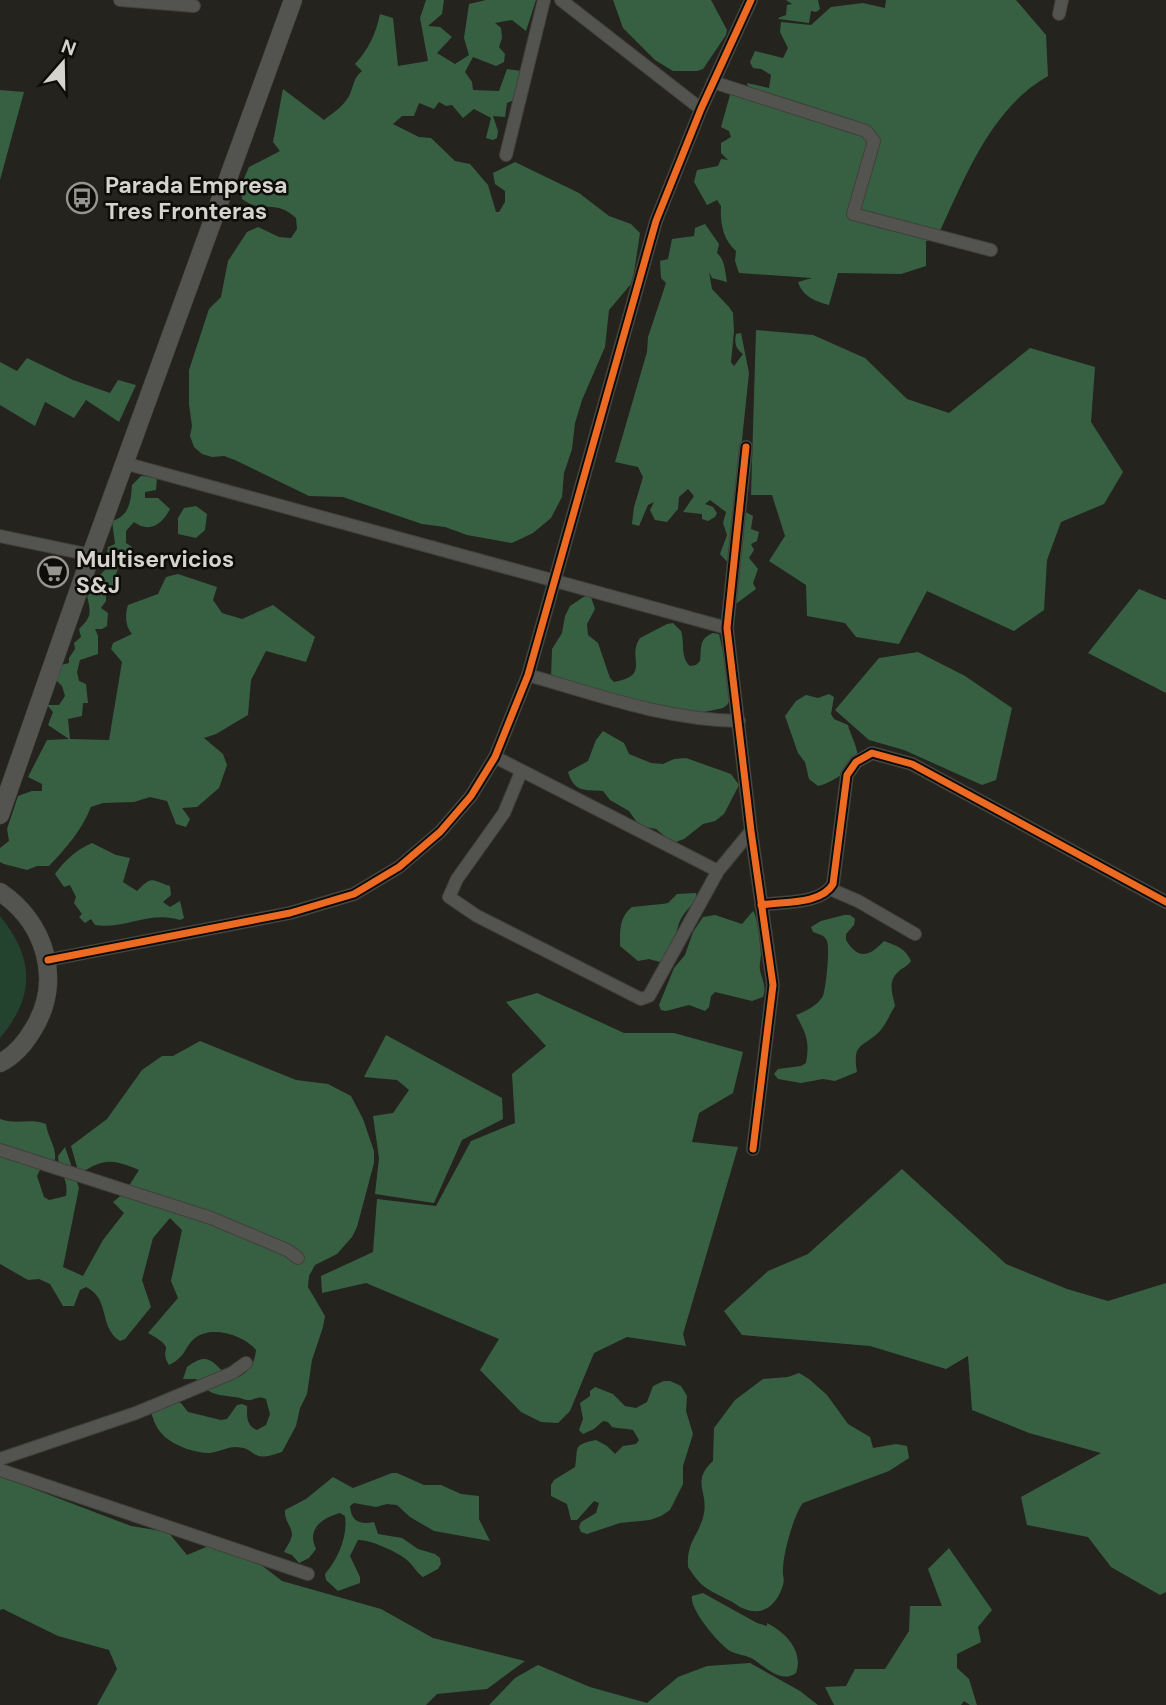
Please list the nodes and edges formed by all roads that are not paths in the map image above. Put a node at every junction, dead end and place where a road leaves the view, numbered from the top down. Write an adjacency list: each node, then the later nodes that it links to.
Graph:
1 (120, 0): 7 (street)
2 (293, 0): 14 (main road)
3 (544, 0): 11 (street)
4 (561, 0): 10 (street)
5 (751, 0): 9 (street)
6 (1062, 0): 8 (street)
7 (194, 6)
8 (1059, 14)
9 (713, 82): 10 (street); 12 (street)
10 (701, 109): 17 (street)
11 (506, 155)
12 (991, 250)
13 (746, 447): 18 (street)
14 (124, 463): 16 (main road); 17 (street)
15 (0, 536): 16 (street)
16 (91, 555): 23 (main road)
17 (555, 581): 18 (street); 19 (street)
18 (727, 628): 20 (street)
19 (528, 675): 20 (street); 21 (street)
20 (739, 722): 24 (street)
21 (495, 757): 22 (street); 31 (street)
22 (521, 772): 25 (street); 25 (street)
23 (0, 815)
24 (751, 831): 25 (street); 29 (street)
25 (718, 871)
26 (830, 889): 28 (street); 29 (street); 30 (street)
27 (0, 892): 31 (main road)
28 (1166, 902)
29 (761, 905): 33 (street)
30 (915, 934)
31 (48, 960): 32 (main road)
32 (0, 1063)
33 (753, 1149)
34 (0, 1150): 35 (street)
35 (298, 1258)
36 (246, 1363): 37 (street)
37 (0, 1458)
38 (0, 1470): 39 (street)
39 (308, 1574)

